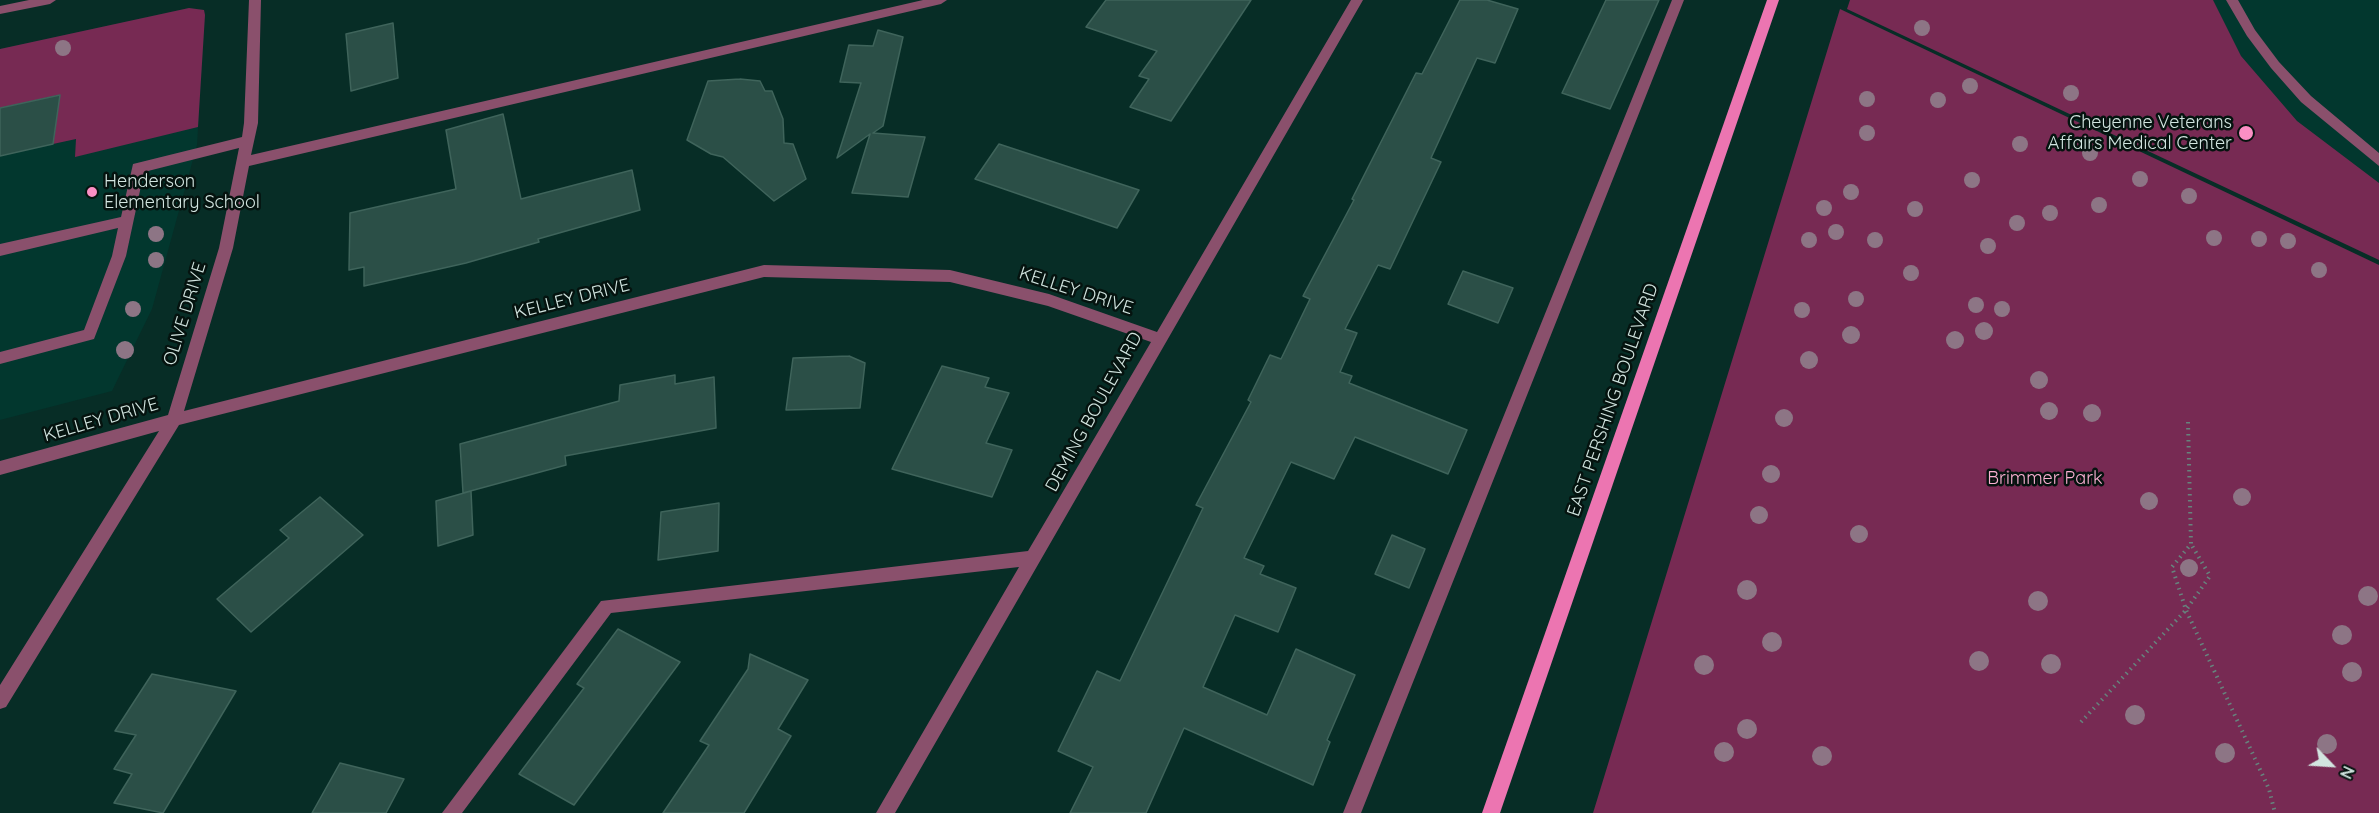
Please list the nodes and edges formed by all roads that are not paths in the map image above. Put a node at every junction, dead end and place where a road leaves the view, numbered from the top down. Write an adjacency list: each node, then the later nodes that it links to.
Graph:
1 (50, 0): 8 (street)
2 (255, 0): 9 (street, OLIVE DRIVE)
3 (941, 0): 11 (street)
4 (1357, 0): 14 (street, DEMING BOULEVARD)
5 (1678, 0): 22 (street)
6 (1773, 0): 23 (main road, EAST PERSHING BOULEVARD)
7 (2232, 0): 10 (street)
8 (0, 10)
9 (247, 141): 11 (street, OLIVE DRIVE); 12 (street)
10 (2379, 161)
11 (243, 162): 16 (street, OLIVE DRIVE)
12 (127, 221): 13 (street); 15 (street)
13 (0, 250)
14 (1158, 338): 16 (street, KELLEY DRIVE); 18 (street, DEMING BOULEVARD)
15 (0, 358)
16 (174, 420): 17 (street, KELLEY DRIVE); 19 (street, OLIVE DRIVE)
17 (0, 468)
18 (1035, 558): 20 (street); 21 (street, DEMING BOULEVARD)
19 (0, 701)
20 (451, 813)
21 (885, 813)
22 (1352, 813)
23 (1491, 813)

